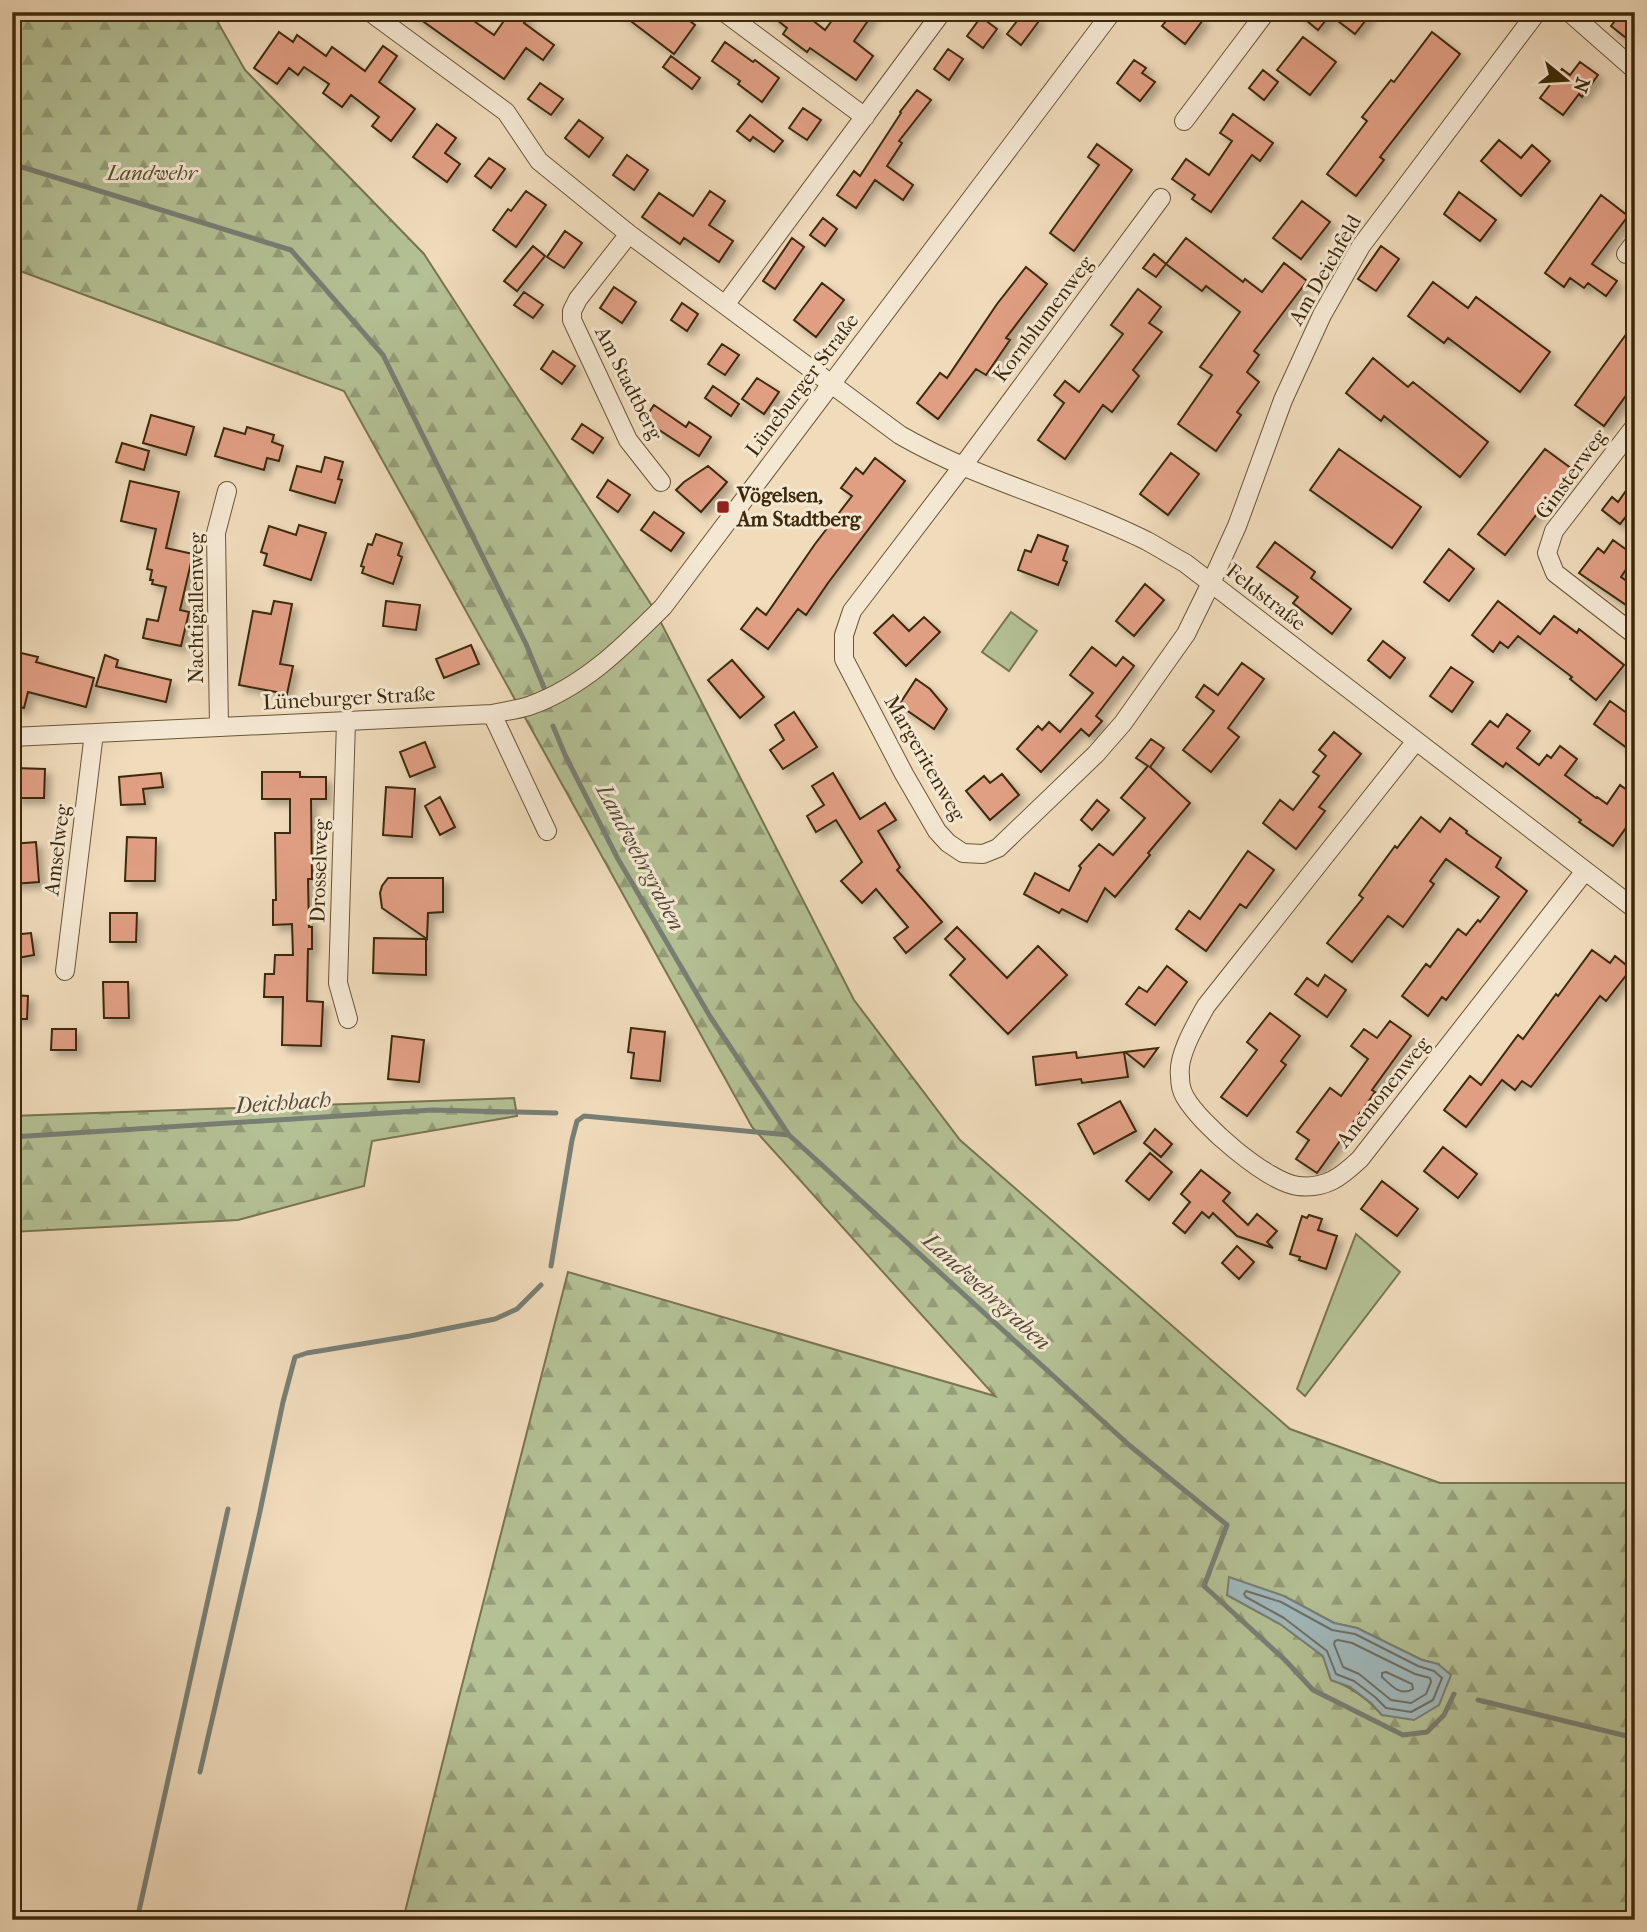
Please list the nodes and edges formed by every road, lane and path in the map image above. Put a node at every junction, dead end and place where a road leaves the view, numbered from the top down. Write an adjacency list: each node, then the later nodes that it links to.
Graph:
1 (370, 12): 12 (street)
2 (724, 12): 9 (street)
3 (942, 12): 9 (street)
4 (1112, 12): 14 (street, Lüneburger Straße)
5 (1266, 12): 10 (street)
6 (1536, 12): 19 (street, Am Deichfeld)
7 (1569, 12): 8 (street)
8 (1635, 70)
9 (865, 117): 13 (street)
10 (1184, 121)
11 (1161, 198): 16 (street, Kornblumenweg)
12 (629, 234): 13 (street); 17 (street, Am Stadtberg)
13 (725, 305): 14 (street)
14 (831, 384): 16 (street, Feldstraße); 21 (street, Lüneburger Straße)
15 (1635, 426): 20 (street, Ginsterweg)
16 (961, 467): 19 (street, Feldstraße); 19 (street, Margeritenweg)
17 (661, 482)
18 (227, 491): 23 (street, Nachtigallenweg)
19 (1211, 583): 26 (street, Feldstraße)
20 (1635, 635)
21 (492, 714): 22 (street, Lüneburger Straße); 27 (street)
22 (346, 722): 23 (street, Lüneburger Straße); 31 (street, Drosselweg)
23 (219, 727): 24 (street, Lüneburger Straße)
24 (94, 733): 25 (street, Lüneburger Straße); 30 (street, Amselweg)
25 (12, 737)
26 (1416, 741): 28 (street, Feldstraße); 28 (street, Anemonenweg)
27 (547, 831)
28 (1586, 871): 29 (street, Feldstraße)
29 (1635, 909)
30 (65, 971)
31 (348, 1019)

